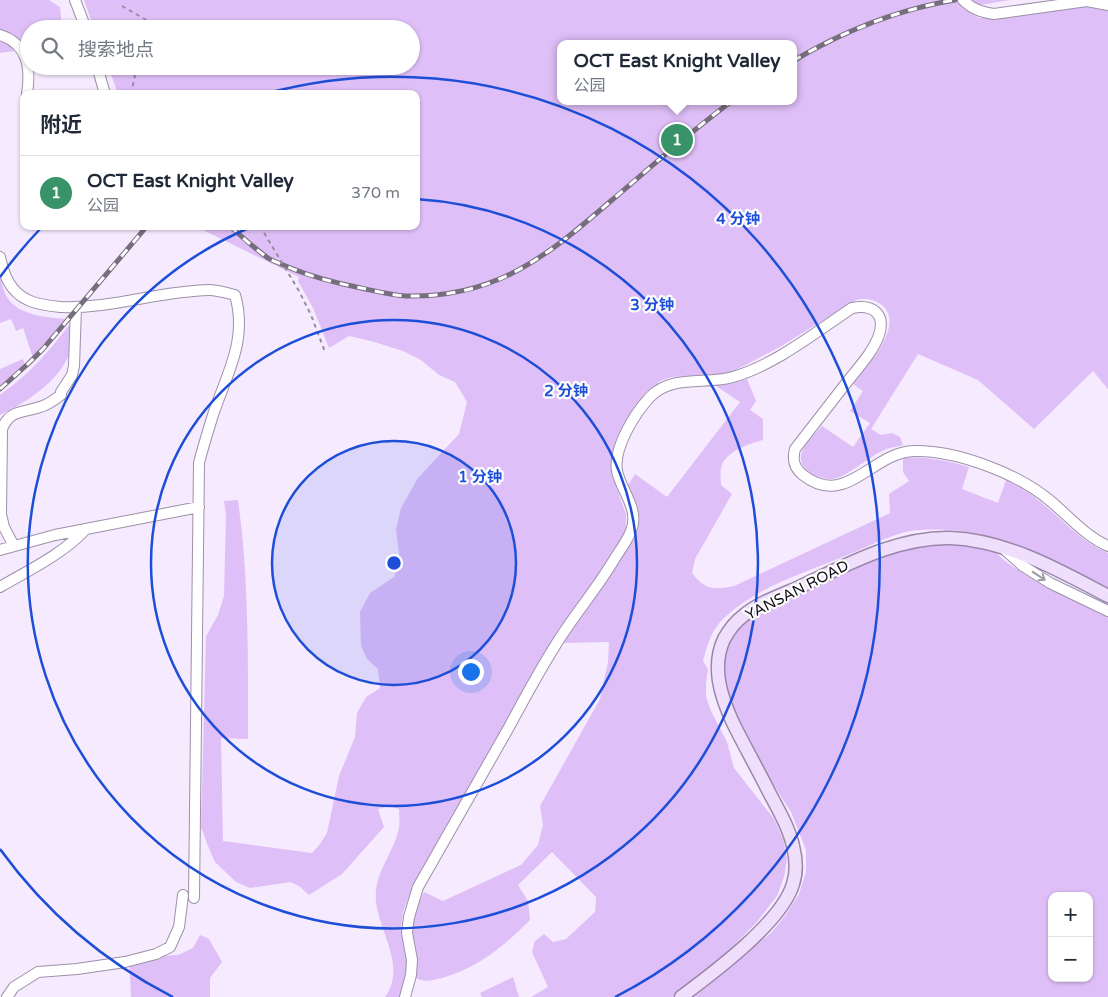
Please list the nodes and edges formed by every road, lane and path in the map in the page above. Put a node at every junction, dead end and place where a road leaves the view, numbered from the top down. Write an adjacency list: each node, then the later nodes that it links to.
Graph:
1 (75, 0): 5 (street)
2 (963, 0): 3 (street)
3 (1108, 5)
4 (122, 6): 6 (path)
5 (83, 20)
6 (145, 20)
7 (0, 35): 8 (street)
8 (20, 47)
9 (27, 75): 12 (street)
10 (100, 75): 13 (street)
11 (135, 75): 14 (path)
12 (27, 90)
13 (104, 90)
14 (132, 90)
15 (262, 230): 18 (path, bridge)
16 (0, 257): 17 (street)
17 (76, 307): 19 (street); 21 (street)
18 (325, 352)
19 (199, 506): 20 (street); 29 (street)
20 (86, 529): 21 (street); 25 (street)
21 (14, 546): 24 (street)
22 (1000, 546): 26 (main road, YANSAN ROAD); 27 (street, one-way to 27); 32 (main road, YANSAN ROAD)
23 (1108, 546): 31 (street)
24 (0, 550)
25 (0, 587)
26 (1108, 596)
27 (1108, 611)
28 (183, 895): 30 (street)
29 (194, 898)
30 (7, 997)
31 (405, 997)
32 (682, 997)

